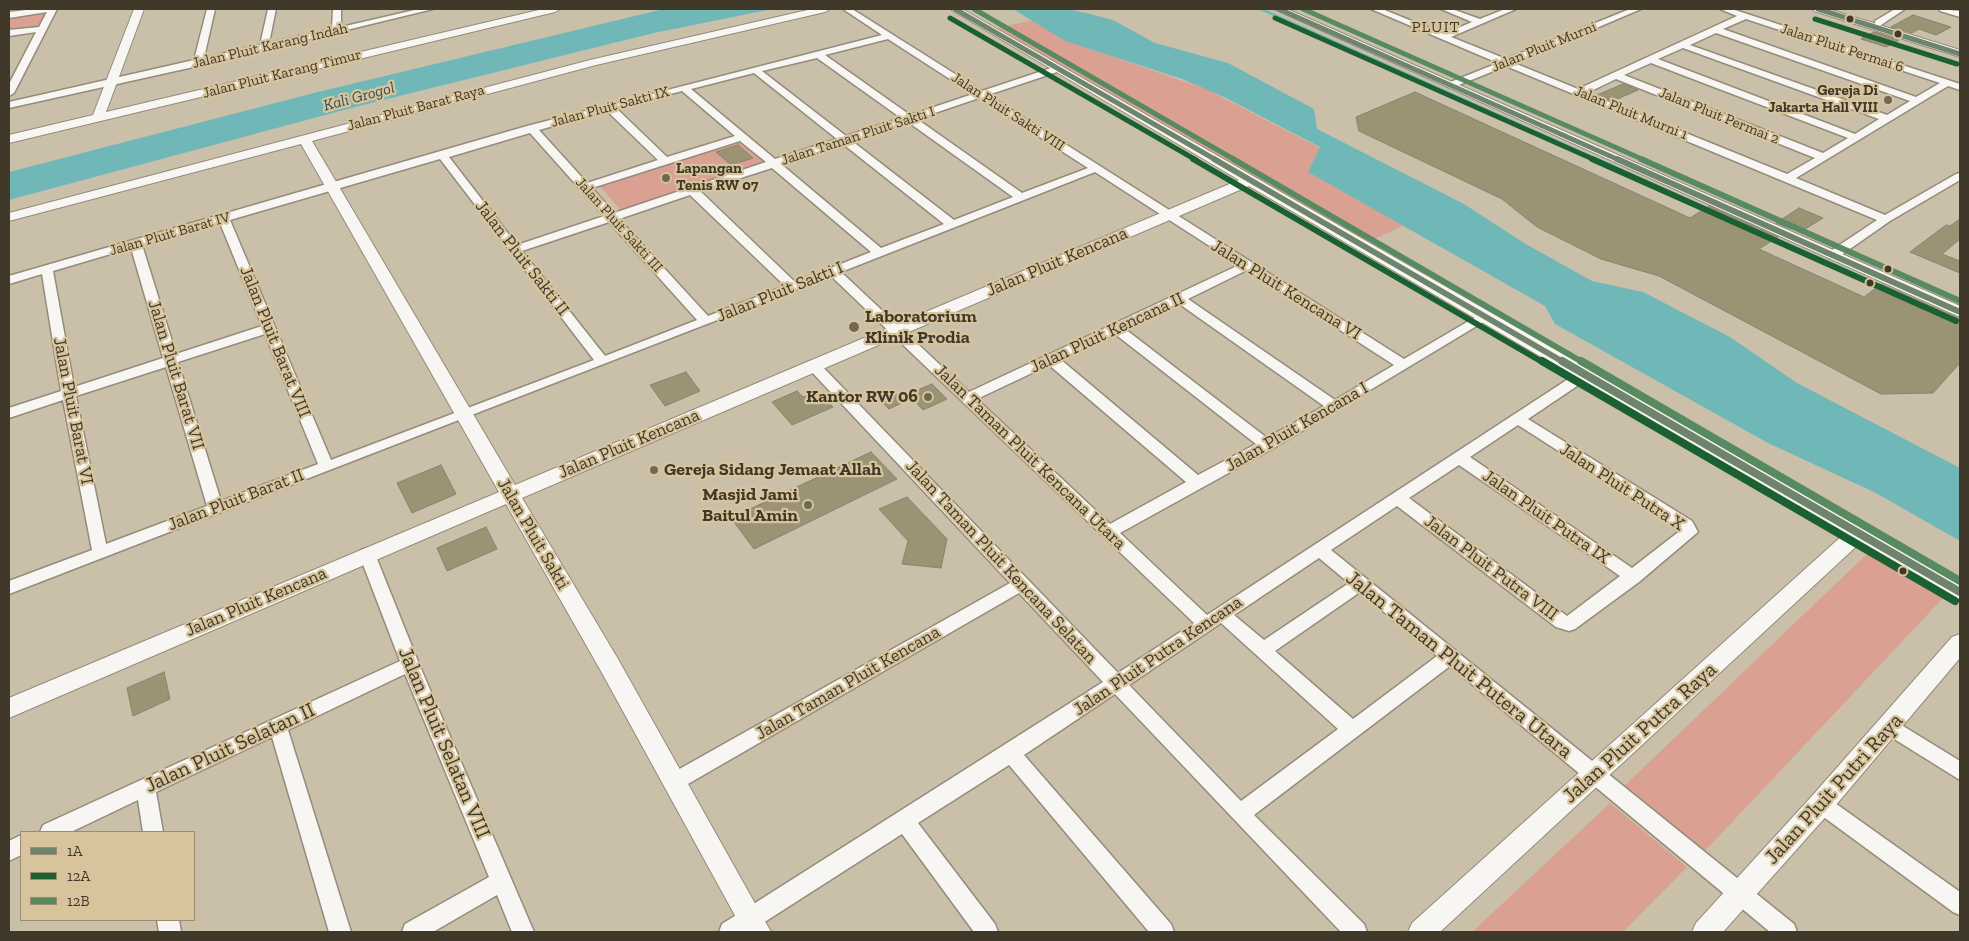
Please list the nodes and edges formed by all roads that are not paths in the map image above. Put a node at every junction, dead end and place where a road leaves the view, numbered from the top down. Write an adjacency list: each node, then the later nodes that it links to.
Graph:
1 (53, 9): 23 (street); 28 (street)
2 (139, 9): 45 (street)
3 (211, 9): 41 (street)
4 (272, 9): 35 (street)
5 (336, 9): 29 (street)
6 (429, 9): 22 (street, Jalan Pluit Karang Indah)
7 (555, 9): 21 (street, Jalan Pluit Karang Timur)
8 (825, 9): 61 (street, Jalan Pluit Barat Raya)
9 (847, 9): 32 (street, Jalan Pluit Sakti VIII)
10 (955, 9): 43 (street)
11 (1279, 9): 47 (street)
12 (1375, 9): 33 (street, Jalan Pluit Murni 1)
13 (1445, 9): 26 (street)
14 (1512, 9): 26 (street)
15 (1637, 9): 40 (street, Jalan Pluit Murni)
16 (1724, 9): 25 (street, Jalan Pluit Permai 6)
17 (1818, 9): 38 (street)
18 (1834, 9): 27 (street)
19 (1901, 9): 27 (street)
20 (1943, 9): 24 (street)
21 (540, 10): 56 (street, Jalan Pluit Karang Timur)
22 (402, 12): 29 (street, Jalan Pluit Karang Indah)
23 (9, 14)
24 (1960, 14)
25 (1745, 16): 30 (street); 46 (street, Jalan Pluit Permai 6)
26 (1480, 22): 33 (street)
27 (1878, 23): 36 (street)
28 (43, 29): 31 (street); 51 (street)
29 (336, 30): 35 (street, Jalan Pluit Karang Indah)
30 (1716, 30): 34 (street); 53 (street)
31 (9, 33)
32 (891, 36): 37 (street, Jalan Pluit Sakti IX); 52 (street, Jalan Pluit Sakti VIII)
33 (1444, 37): 40 (street, Jalan Pluit Murni 1)
34 (1683, 45): 39 (street); 58 (street)
35 (264, 47): 41 (street, Jalan Pluit Karang Indah)
36 (1960, 48)
37 (819, 54): 42 (street, Jalan Pluit Sakti IX); 57 (street)
38 (1960, 54)
39 (1649, 59): 44 (street); 62 (street)
40 (1506, 62): 47 (street, Jalan Pluit Murni); 50 (street, Jalan Pluit Murni 1)
41 (198, 63): 45 (street, Jalan Pluit Karang Indah)
42 (755, 70): 49 (street, Jalan Pluit Sakti IX); 64 (street)
43 (1057, 70): 52 (street, Jalan Taman Pluit Sakti I); 72 (street)
44 (1615, 75): 50 (street); 66 (street, Jalan Pluit Permai 2)
45 (110, 82): 54 (street, Jalan Pluit Karang Indah); 56 (street)
46 (1947, 83): 48 (street, Jalan Pluit Permai 6); 53 (street)
47 (1451, 85): 86 (street)
48 (1960, 87)
49 (684, 88): 55 (street, Jalan Pluit Sakti IX); 60 (street)
50 (1580, 92): 71 (street, Jalan Pluit Murni 1)
51 (9, 93)
52 (981, 95): 57 (street, Jalan Taman Pluit Sakti I); 69 (street, Jalan Pluit Sakti VIII)
53 (1918, 101): 58 (street)
54 (9, 105)
55 (609, 107): 59 (street, Jalan Pluit Sakti IX); 67 (street)
56 (98, 118): 63 (street, Jalan Pluit Karang Timur)
57 (911, 118): 64 (street, Jalan Taman Pluit Sakti I); 76 (street)
58 (1888, 119): 62 (street)
59 (531, 128): 65 (street, Jalan Pluit Sakti IX); 74 (street, Jalan Pluit Sakti III)
60 (742, 137): 67 (street); 68 (street)
61 (304, 138): 73 (street, Jalan Pluit Sakti); 78 (street, Jalan Pluit Barat Raya)
62 (1857, 138): 66 (street)
63 (9, 139)
64 (844, 140): 68 (street, Jalan Taman Pluit Sakti I); 82 (street)
65 (442, 155): 73 (street, Jalan Pluit Sakti IX); 84 (street, Jalan Pluit Sakti II)
66 (1823, 158): 71 (street)
67 (665, 161): 74 (street)
68 (773, 164): 75 (street, Jalan Taman Pluit Sakti I); 85 (street)
69 (1096, 168): 76 (street, Jalan Pluit Sakti I); 77 (street, Jalan Pluit Sakti VIII)
70 (1960, 177): 81 (street)
71 (1789, 178): 81 (street, Jalan Pluit Murni 1)
72 (1250, 180): 77 (street, Jalan Pluit Kencana); 94 (street)
73 (331, 187): 80 (street, Jalan Pluit Barat IV); 109 (street, Jalan Pluit Sakti)
74 (585, 187): 79 (street, Jalan Pluit Sakti III)
75 (692, 190): 79 (street, Jalan Taman Pluit Sakti I); 91 (street)
76 (1022, 198): 82 (street, Jalan Pluit Sakti I)
77 (1168, 215): 87 (street, Jalan Pluit Kencana VI); 98 (street, Jalan Pluit Kencana)
78 (9, 217)
79 (612, 217): 84 (street, Jalan Taman Pluit Sakti I); 95 (street, Jalan Pluit Sakti III)
80 (224, 218): 83 (street, Jalan Pluit Barat IV); 96 (street, Jalan Pluit Barat VIII)
81 (1886, 219): 86 (street)
82 (953, 225): 85 (street, Jalan Pluit Sakti I)
83 (136, 244): 88 (street, Jalan Pluit Barat IV); 100 (street, Jalan Pluit Barat VII)
84 (516, 249): 101 (street, Jalan Pluit Sakti II)
85 (879, 253): 89 (street, Jalan Pluit Sakti I)
86 (1832, 255): 93 (street)
87 (1247, 266): 92 (street, Jalan Pluit Kencana II); 103 (street, Jalan Pluit Kencana VI)
88 (47, 269): 90 (street, Jalan Pluit Barat IV); 105 (street, Jalan Pluit Barat VI)
89 (833, 270): 91 (street, Jalan Pluit Sakti I); 98 (street, Jalan Taman Pluit Kencana Utara)
90 (9, 280)
91 (793, 287): 95 (street, Jalan Pluit Sakti I)
92 (1180, 299): 97 (street, Jalan Pluit Kencana II); 107 (street)
93 (1960, 312)
94 (1484, 318): 103 (street, Jalan Pluit Kencana I); 104 (street)
95 (706, 322): 101 (street, Jalan Pluit Sakti I)
96 (270, 328): 100 (street); 113 (street, Jalan Pluit Barat VIII)
97 (1116, 328): 99 (street, Jalan Pluit Kencana II); 111 (street)
98 (896, 330): 102 (street, Jalan Pluit Kencana); 106 (street, Jalan Taman Pluit Kencana Utara)
99 (1051, 359): 106 (street, Jalan Pluit Kencana II); 114 (street)
100 (172, 360): 105 (street); 117 (street, Jalan Pluit Barat VII)
101 (602, 362): 109 (street, Jalan Pluit Sakti I)
102 (813, 365): 115 (street, Jalan Pluit Kencana); 124 (street, Jalan Taman Pluit Kencana Selatan)
103 (1404, 365): 107 (street, Jalan Pluit Kencana I)
104 (1584, 375): 110 (street, Jalan Pluit Putra Kencana); 119 (street)
105 (70, 394): 108 (street); 121 (street, Jalan Pluit Barat VI)
106 (967, 398): 118 (street, Jalan Taman Pluit Kencana Utara)
107 (1334, 406): 111 (street, Jalan Pluit Kencana I)
108 (9, 413)
109 (464, 414): 113 (street, Jalan Pluit Barat II); 115 (street, Jalan Pluit Sakti)
110 (1518, 419): 112 (street, Jalan Pluit Putra Kencana); 123 (street, Jalan Pluit Putra X)
111 (1267, 445): 114 (street, Jalan Pluit Kencana I)
112 (1460, 457): 116 (street, Jalan Pluit Putra Kencana); 123 (street, Jalan Pluit Putra IX)
113 (326, 466): 117 (street, Jalan Pluit Barat II)
114 (1197, 483): 118 (street, Jalan Pluit Kencana I)
115 (510, 495): 122 (street, Jalan Pluit Kencana); 142 (street, Jalan Pluit Sakti)
116 (1398, 498): 120 (street, Jalan Pluit Putra Kencana); 123 (street, Jalan Pluit Putra VIII)
117 (215, 508): 121 (street, Jalan Pluit Barat II)
118 (1108, 532): 129 (street, Jalan Taman Pluit Kencana Utara)
119 (1858, 533): 127 (street); 141 (street, Jalan Pluit Putra Raya)
120 (1319, 549): 125 (street, Jalan Taman Pluit Putera Utara); 128 (street, Jalan Pluit Putra Kencana)
121 (100, 552): 126 (street, Jalan Pluit Barat II)
122 (367, 554): 133 (street, Jalan Pluit Selatan VIII); 135 (street, Jalan Pluit Kencana)
123 (1633, 577)
124 (1022, 584): 134 (street, Jalan Taman Pluit Kencana Selatan); 142 (street, Jalan Taman Pluit Kencana)
125 (1360, 584): 131 (street); 132 (street, Jalan Taman Pluit Putera Utara)
126 (9, 588)
127 (1955, 589)
128 (1221, 613): 129 (street, Jalan Pluit Putra Kencana); 131 (street)
129 (1205, 624): 134 (street, Jalan Pluit Putra Kencana)
130 (1960, 643): 137 (street, Jalan Pluit Putri Raya)
131 (1263, 650): 138 (street)
132 (1448, 657): 138 (street); 141 (street, Jalan Taman Pluit Putera Utara)
133 (410, 664): 136 (street, Jalan Pluit Selatan II); 149 (street, Jalan Pluit Selatan VIII)
134 (1116, 684): 139 (street, Jalan Pluit Putra Kencana); 145 (street, Jalan Taman Pluit Kencana Selatan)
135 (9, 708)
136 (278, 726): 143 (street, Jalan Pluit Selatan II); 154 (street)
137 (1890, 726): 140 (street); 144 (street, Jalan Pluit Putri Raya)
138 (1351, 729): 145 (street)
139 (1010, 754): 146 (street, Jalan Pluit Putra Kencana); 153 (street)
140 (1960, 772)
141 (1594, 776): 150 (street, Jalan Taman Pluit Putera Utara); 160 (street, Jalan Pluit Putra Raya)
142 (674, 782): 152 (street, Jalan Pluit Sakti)
143 (146, 788): 147 (street, Jalan Pluit Selatan II); 148 (street)
144 (1821, 804): 150 (street, Jalan Pluit Putri Raya); 151 (street)
145 (1240, 814): 159 (street, Jalan Taman Pluit Kencana Selatan)
146 (904, 820): 152 (street, Jalan Pluit Putra Kencana); 158 (street)
147 (52, 831)
148 (153, 831)
149 (502, 881): 155 (street); 156 (street, Jalan Pluit Selatan VIII)
150 (1740, 894): 161 (street, Jalan Pluit Putri Raya); 162 (street, Jalan Taman Pluit Putera Utara)
151 (1960, 905)
152 (754, 925): 157 (street, Jalan Pluit Putra Kencana)
153 (1161, 930)
154 (340, 932)
155 (413, 932)
156 (523, 932)
157 (730, 932)
158 (987, 932)
159 (1356, 932)
160 (1421, 932)
161 (1705, 932)
162 (1786, 932)

